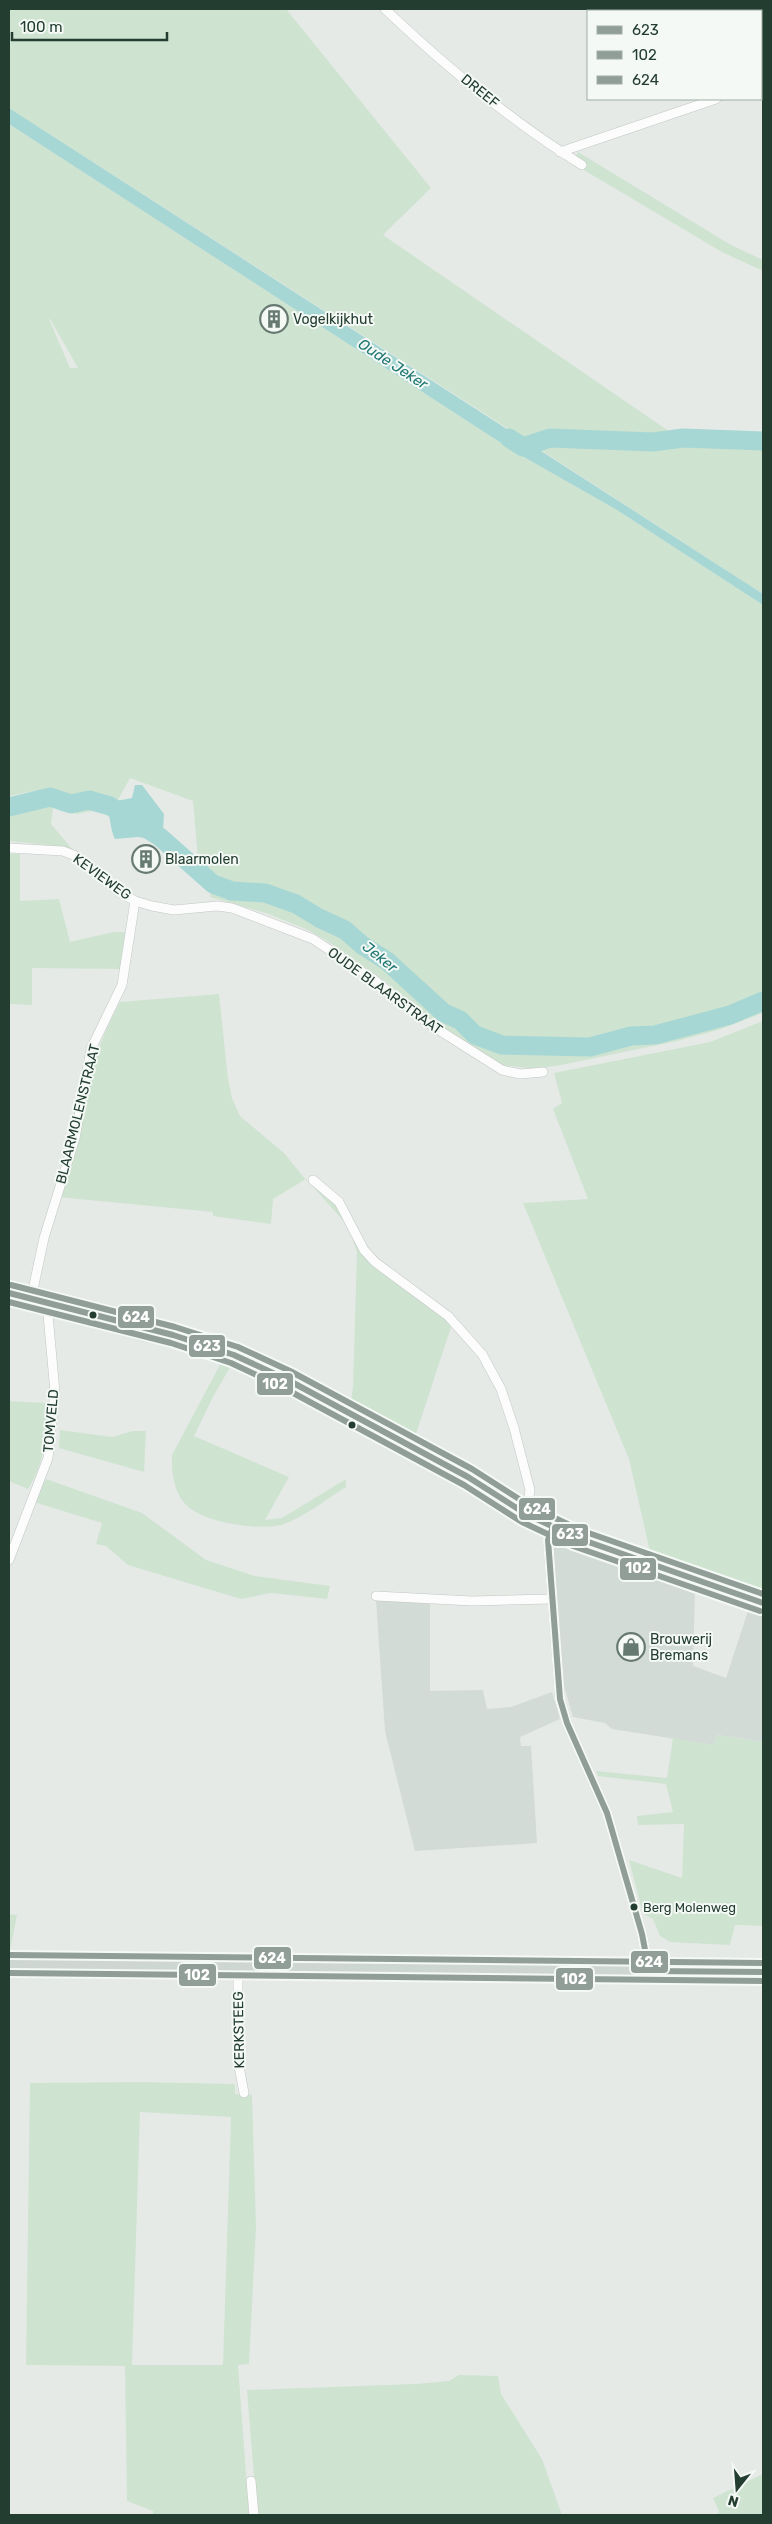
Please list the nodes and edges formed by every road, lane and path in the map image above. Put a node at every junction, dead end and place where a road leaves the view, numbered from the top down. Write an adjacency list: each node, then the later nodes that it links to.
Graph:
1 (385, 9): 3 (street, DREEF)
2 (713, 100): 3 (street)
3 (560, 152): 4 (street, DREEF)
4 (582, 165)
5 (9, 848): 6 (street, KEVIEWEG)
6 (135, 901): 7 (street, OUDE BLAARSTRAAT); 10 (street, BLAARMOLENSTRAAT)
7 (543, 1072)
8 (313, 1180): 12 (street)
9 (9, 1294): 10 (street)
10 (31, 1299): 11 (street)
11 (47, 1304): 12 (street); 14 (street, TOMVELD)
12 (526, 1514): 13 (street)
13 (553, 1527): 16 (street); 17 (street)
14 (9, 1560)
15 (376, 1596): 16 (street)
16 (552, 1599): 20 (street)
17 (763, 1603)
18 (9, 1964): 19 (main road)
19 (238, 1966): 20 (main road); 22 (street, KERKSTEEG)
20 (649, 1971): 21 (main road)
21 (763, 1972)
22 (244, 2093)
23 (250, 2480): 24 (street)
24 (254, 2515)

